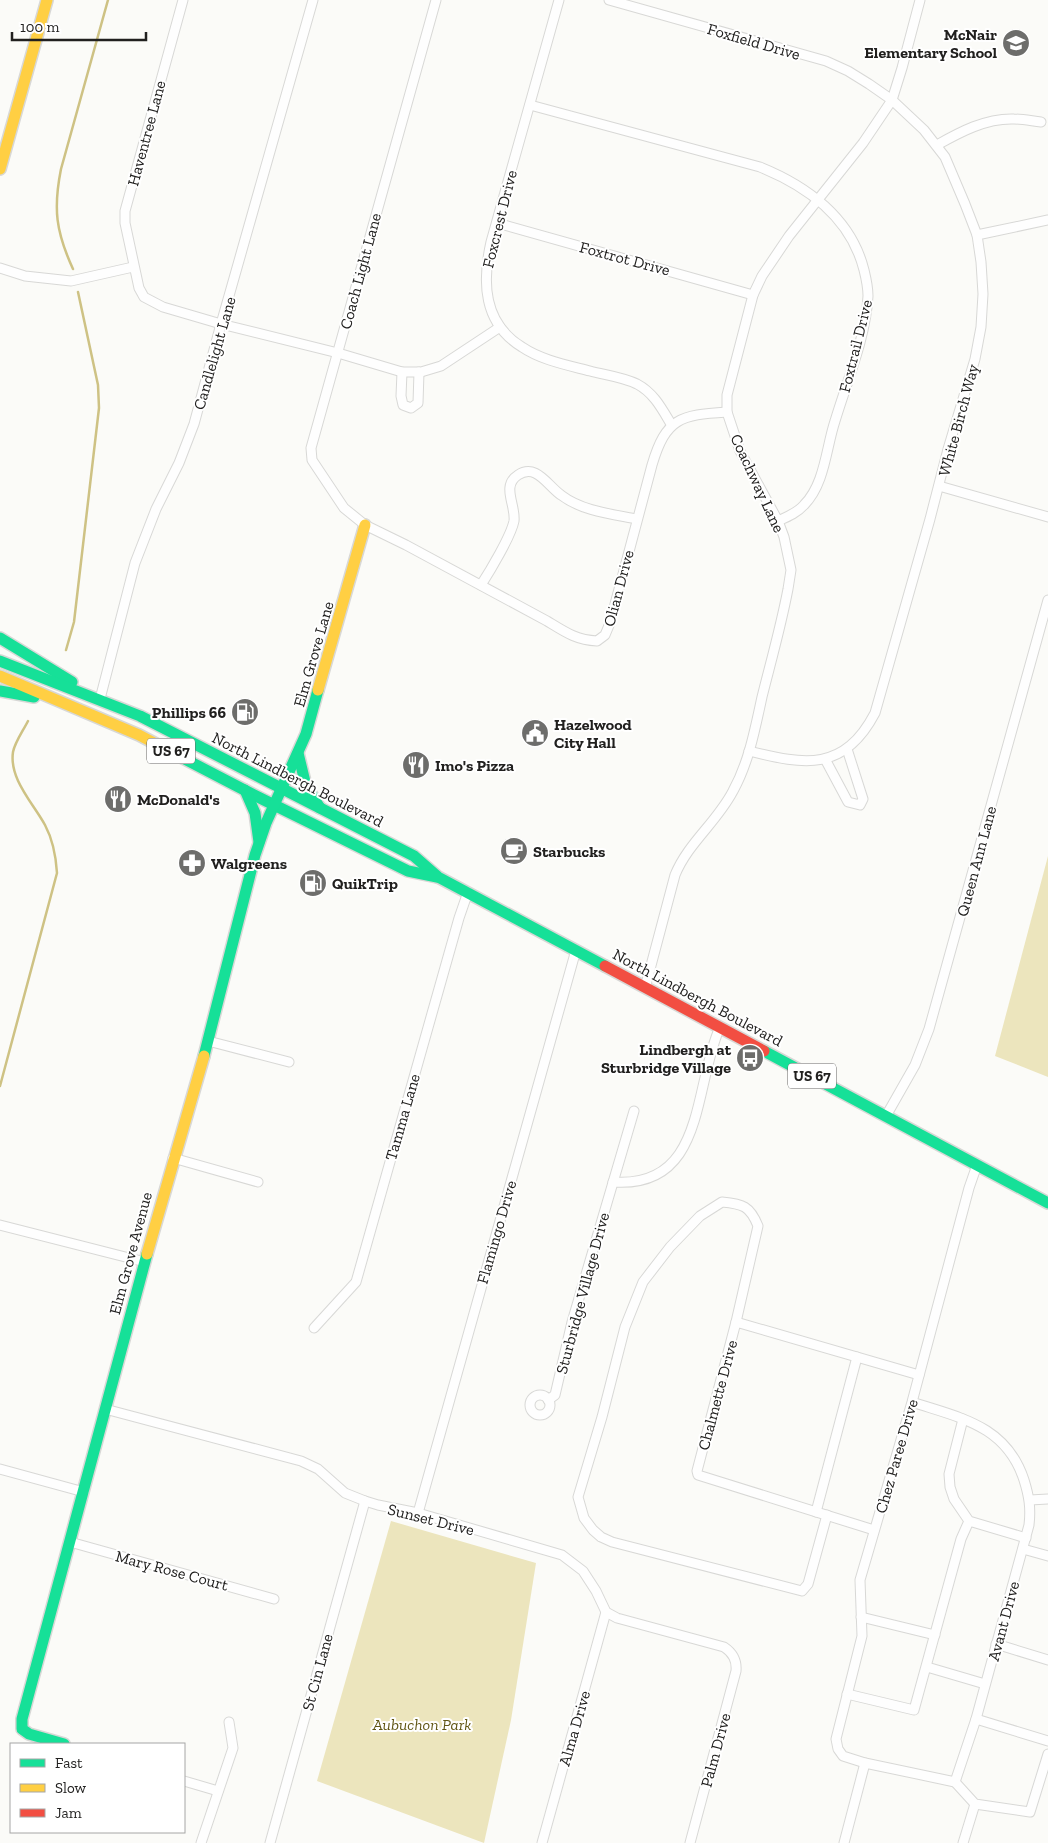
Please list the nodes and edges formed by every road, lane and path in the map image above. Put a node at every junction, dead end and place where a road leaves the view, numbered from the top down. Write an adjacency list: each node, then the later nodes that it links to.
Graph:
1 (47, 0): 12 (main road)
2 (183, 0): 17 (street, Haventree Lane)
3 (313, 0): 20 (street, Candlelight Lane)
4 (436, 0): 22 (street, Coach Light Lane)
5 (558, 0): 9 (street, Foxcrest Drive)
6 (608, 0): 8 (street, Foxfield Drive)
7 (920, 0): 8 (street, Coachway Lane)
8 (892, 100): 11 (street, White Birch Way); 13 (street, Coachway Lane)
9 (530, 105): 13 (street, Foxtrail Drive); 15 (street, Foxcrest Drive)
10 (1041, 122): 11 (street)
11 (937, 145): 16 (street, White Birch Way)
12 (0, 169)
13 (818, 199): 19 (street, Coachway Lane); 30 (street, Foxtrail Drive)
14 (1048, 220): 16 (street)
15 (497, 223): 19 (street, Foxtrot Drive); 21 (street, Foxcrest Drive)
16 (977, 235): 27 (street, White Birch Way)
17 (133, 267): 18 (street); 20 (street, Haventree Lane)
18 (0, 268)
19 (753, 295): 25 (street, Coachway Lane)
20 (221, 324): 22 (street); 38 (street, Candlelight Lane)
21 (500, 327): 24 (street); 26 (street, Foxcrest Drive)
22 (338, 353): 23 (street); 31 (street, Coach Light Lane)
23 (402, 372): 24 (street); 24 (street)
24 (419, 372)
25 (727, 412): 26 (street); 30 (street, Coachway Lane)
26 (671, 424): 29 (street, Olian Drive)
27 (940, 486): 28 (street); 40 (street, White Birch Way)
28 (1048, 517)
29 (637, 519): 32 (street); 32 (street, Olian Drive)
30 (778, 521): 41 (street, Coachway Lane)
31 (365, 525): 32 (street, Olian Drive); 42 (main road, Elm Grove Lane)
32 (481, 585)
33 (1048, 600): 57 (street, Queen Ann Lane)
34 (0, 638): 38 (main road)
35 (0, 661): 38 (main road, North Lindbergh Boulevard / US 67)
36 (0, 676): 39 (main road, North Lindbergh Boulevard / US 67)
37 (0, 691): 39 (main road)
38 (100, 699): 44 (main road, North Lindbergh Boulevard / US 67)
39 (65, 703): 45 (main road, North Lindbergh Boulevard / US 67)
40 (847, 749): 43 (street, White Birch Way); 43 (street)
41 (749, 752): 43 (street, White Birch Way); 52 (street, Coachway Lane)
42 (298, 753): 44 (main road, Elm Grove Lane); 47 (main road)
43 (825, 759)
44 (281, 789): 46 (main road, Elm Grove Avenue); 47 (main road, North Lindbergh Boulevard / US 67)
45 (245, 790): 46 (main road, North Lindbergh Boulevard / US 67); 48 (main road)
46 (274, 805): 48 (main road, Elm Grove Avenue); 49 (main road, North Lindbergh Boulevard / US 67)
47 (322, 810): 49 (main road, North Lindbergh Boulevard / US 67)
48 (259, 842): 54 (main road, Elm Grove Avenue)
49 (438, 877): 50 (main road, North Lindbergh Boulevard / US 67)
50 (468, 892): 51 (main road, North Lindbergh Boulevard / US 67); 66 (street, Tamma Lane)
51 (576, 950): 52 (main road, North Lindbergh Boulevard / US 67); 79 (street, Flamingo Drive)
52 (645, 988): 53 (main road, North Lindbergh Boulevard / US 67)
53 (720, 1027): 57 (main road, North Lindbergh Boulevard / US 67); 61 (street)
54 (208, 1041): 55 (street); 58 (main road, Elm Grove Avenue)
55 (289, 1062)
56 (634, 1111): 61 (street, Sturbridge Village Drive)
57 (886, 1116): 59 (main road, North Lindbergh Boulevard / US 67)
58 (173, 1158): 60 (street); 64 (main road, Elm Grove Avenue)
59 (977, 1165): 62 (main road, North Lindbergh Boulevard / US 67); 68 (street, Chez Paree Drive)
60 (258, 1182)
61 (613, 1182): 69 (street, Sturbridge Village Drive)
62 (1048, 1203)
63 (0, 1225): 64 (street)
64 (145, 1262): 71 (main road, Elm Grove Avenue)
65 (736, 1322): 67 (street, Chalmette Drive); 78 (street, Chalmette Drive); 80 (street)
66 (314, 1328)
67 (857, 1357): 68 (street, Chalmette Drive); 78 (street)
68 (919, 1375): 70 (street, Chez Paree Drive)
69 (548, 1400)
70 (912, 1402): 72 (street, Avant Drive); 82 (street, Chez Paree Drive)
71 (105, 1408): 74 (main road, Elm Grove Avenue); 77 (street, Sunset Drive)
72 (964, 1419): 76 (street, Avant Drive); 81 (street)
73 (0, 1470): 74 (street)
74 (84, 1492): 84 (main road, Elm Grove Avenue)
75 (1048, 1499): 76 (street)
76 (1030, 1500): 83 (street, Avant Drive)
77 (366, 1501): 79 (street, Sunset Drive); 107 (street, St Cin Lane)
78 (816, 1512): 80 (street, Chalmette Drive)
79 (418, 1513): 88 (street, Sunset Drive)
80 (827, 1515): 82 (street, Chalmette Drive)
81 (969, 1521): 83 (street); 90 (street)
82 (874, 1530): 89 (street, Chez Paree Drive)
83 (1026, 1538): 85 (street, Avant Drive)
84 (70, 1542): 87 (street, Mary Rose Court); 99 (main road, Elm Grove Avenue)
85 (1023, 1549): 86 (street); 91 (street, Avant Drive)
86 (1048, 1556)
87 (274, 1599)
88 (606, 1612): 108 (street, Alma Drive); 109 (street, Palm Drive)
89 (862, 1617): 90 (street); 95 (street, Chez Paree Drive)
90 (935, 1635): 93 (street)
91 (996, 1644): 92 (street); 94 (street, Avant Drive)
92 (1048, 1660)
93 (927, 1666): 94 (street); 95 (street)
94 (985, 1684): 96 (street, Avant Drive)
95 (847, 1694): 101 (street, Chez Paree Drive)
96 (976, 1719): 98 (street); 103 (street, Avant Drive)
97 (229, 1722): 104 (street)
98 (1048, 1741)
99 (60, 1743)
100 (1048, 1754): 105 (street)
101 (865, 1762): 103 (street); 110 (street)
102 (185, 1780): 104 (street)
103 (955, 1782): 105 (street)
104 (218, 1791): 106 (street)
105 (975, 1804): 111 (street)
106 (201, 1843)
107 (270, 1843)
108 (542, 1843)
109 (690, 1843)
110 (844, 1843)
111 (963, 1843)

